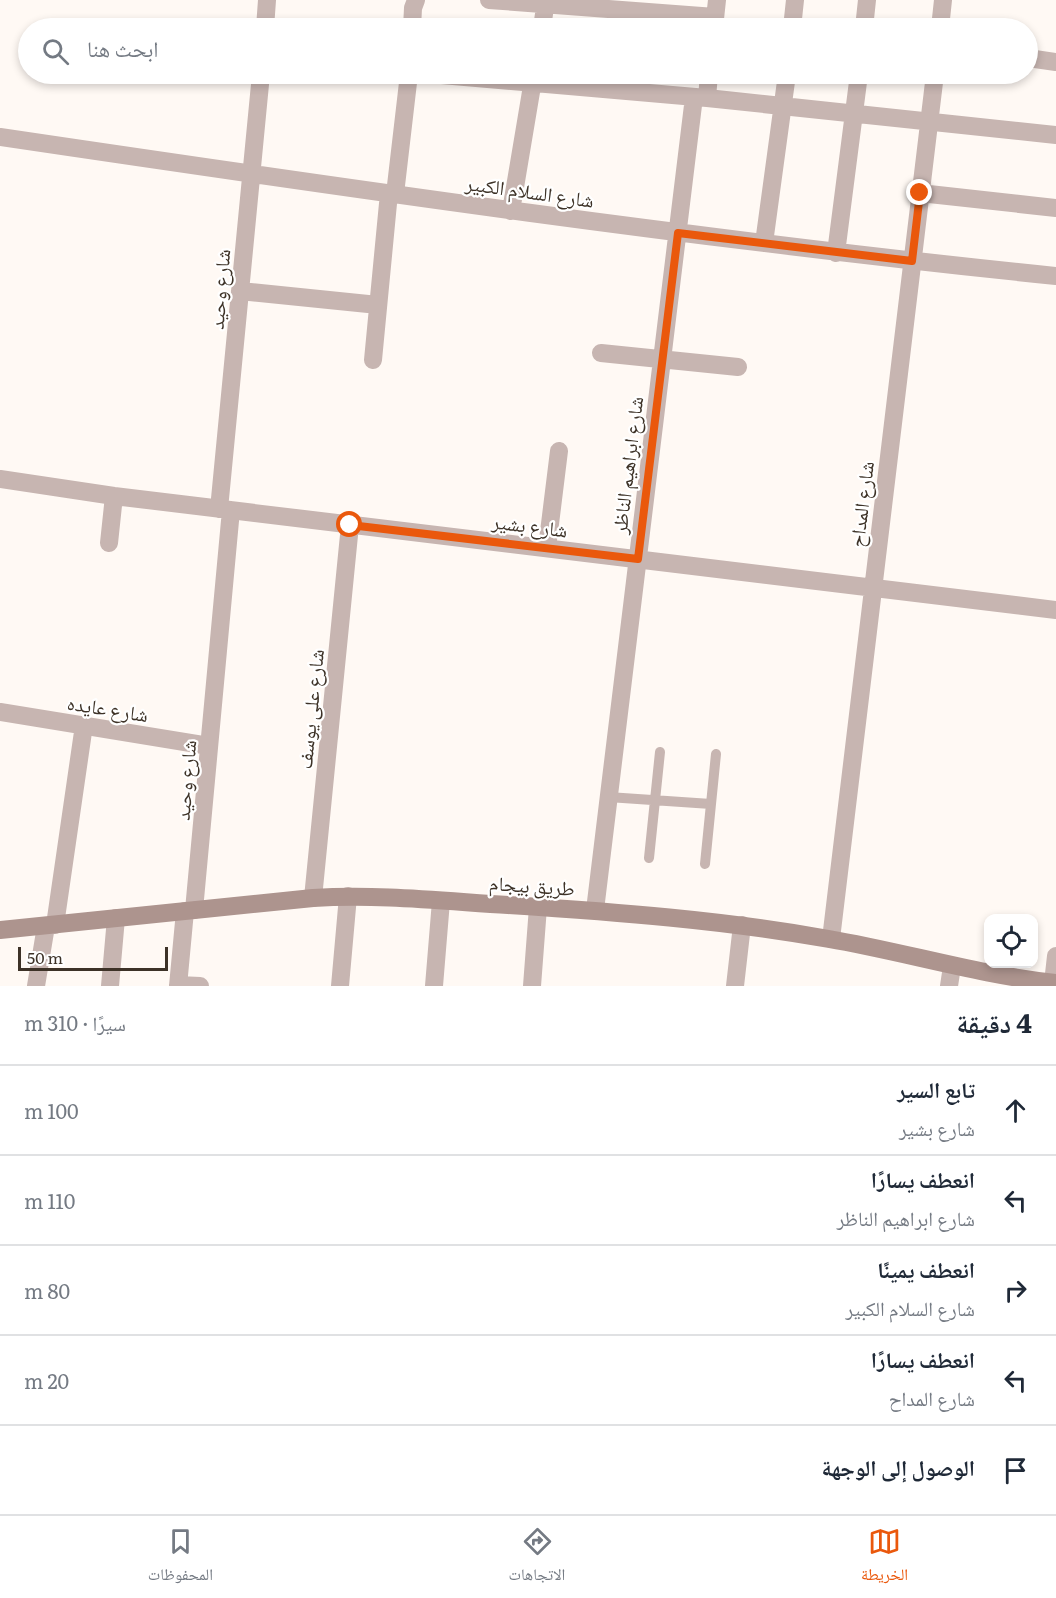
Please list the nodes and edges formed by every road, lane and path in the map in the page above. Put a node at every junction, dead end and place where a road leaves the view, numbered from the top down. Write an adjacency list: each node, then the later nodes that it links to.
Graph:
1 (267, 0): 9 (street)
2 (416, 0): 10 (street)
3 (489, 0): 7 (street)
4 (795, 0): 12 (street)
5 (867, 0): 13 (street)
6 (943, 0): 14 (street)
7 (546, 3): 8 (street); 11 (street)
8 (715, 15)
9 (266, 18)
10 (413, 18)
11 (544, 18)
12 (793, 18)
13 (865, 18)
14 (941, 18)
15 (1038, 59): 16 (street)
16 (1056, 62)
17 (260, 84): 31 (street, شارع وحيد)
18 (408, 84): 32 (street)
19 (532, 84): 35 (street)
20 (577, 84): 25 (street)
21 (706, 84): 25 (street, شارع ابراهيم الناظر)
22 (786, 84): 26 (street)
23 (858, 84): 27 (street)
24 (933, 84): 28 (street, شارع المداح)
25 (701, 98): 26 (street); 36 (street, شارع ابراهيم الناظر)
26 (783, 106): 27 (street); 37 (street)
27 (855, 113): 28 (street); 38 (street)
28 (929, 121): 29 (street); 33 (street, شارع المداح)
29 (1056, 135)
30 (0, 137): 31 (street, شارع السلام الكبير)
31 (252, 174): 32 (street, شارع السلام الكبير); 41 (street, شارع وحيد)
32 (392, 193): 35 (street, شارع السلام الكبير); 42 (street)
33 (920, 193): 34 (street); 39 (street, شارع المداح)
34 (1056, 208)
35 (512, 211): 36 (street, شارع السلام الكبير)
36 (678, 233): 37 (street, شارع السلام الكبير); 44 (street, شارع ابراهيم الناظر)
37 (764, 243): 38 (street, شارع السلام الكبير)
38 (836, 253): 39 (street, شارع السلام الكبير)
39 (912, 261): 40 (street, شارع السلام الكبير); 55 (street, شارع المداح)
40 (1056, 276)
41 (240, 291): 42 (street); 50 (street, شارع وحيد)
42 (378, 305): 45 (street)
43 (601, 353): 44 (street)
44 (662, 359): 46 (street); 54 (street, شارع ابراهيم الناظر)
45 (373, 360)
46 (738, 367)
47 (559, 451): 53 (street)
48 (0, 479): 49 (street, شارع بشير)
49 (114, 496): 50 (street, شارع بشير); 52 (street)
50 (225, 510): 51 (street, شارع بشير); 59 (street, شارع وحيد)
51 (350, 525): 53 (street, شارع بشير); 68 (street, شارع على يوسف)
52 (109, 543)
53 (547, 548): 54 (street, شارع بشير)
54 (638, 559): 55 (street, شارع بشير); 62 (street, شارع ابراهيم الناظر)
55 (873, 588): 56 (street, شارع بشير); 77 (street, شارع المداح)
56 (1056, 610)
57 (0, 712): 58 (street, شارع عايده)
58 (84, 725): 59 (street, شارع عايده); 74 (street)
59 (209, 746): 71 (street, شارع وحيد)
60 (660, 752): 63 (lane)
61 (716, 754): 64 (lane)
62 (609, 796): 63 (lane); 72 (street, شارع ابراهيم الناظر)
63 (655, 800): 64 (lane); 65 (lane)
64 (711, 804): 66 (lane)
65 (649, 858)
66 (705, 864)
67 (348, 896): 68 (main road, طريق بيجام); 69 (main road, طريق بيجام); 85 (street)
68 (313, 898): 71 (main road, طريق بيجام)
69 (441, 900): 70 (main road, طريق بيجام); 86 (street)
70 (538, 907): 72 (main road, طريق بيجام); 87 (street)
71 (190, 910): 73 (main road, طريق بيجام); 83 (street, شارع وحيد)
72 (595, 910): 75 (main road, طريق بيجام)
73 (116, 918): 74 (main road, طريق بيجام); 82 (street)
74 (50, 925): 76 (main road, طريق بيجام); 81 (street)
75 (742, 925): 77 (main road, طريق بيجام); 88 (street)
76 (0, 930)
77 (831, 939): 79 (main road, طريق بيجام)
78 (1056, 956): 80 (street)
79 (952, 966): 80 (main road, طريق بيجام); 89 (street)
80 (1054, 983)
81 (36, 986)
82 (110, 986)
83 (178, 986): 84 (street)
84 (200, 986)
85 (340, 986)
86 (434, 986)
87 (532, 986)
88 (735, 986)
89 (949, 986)

